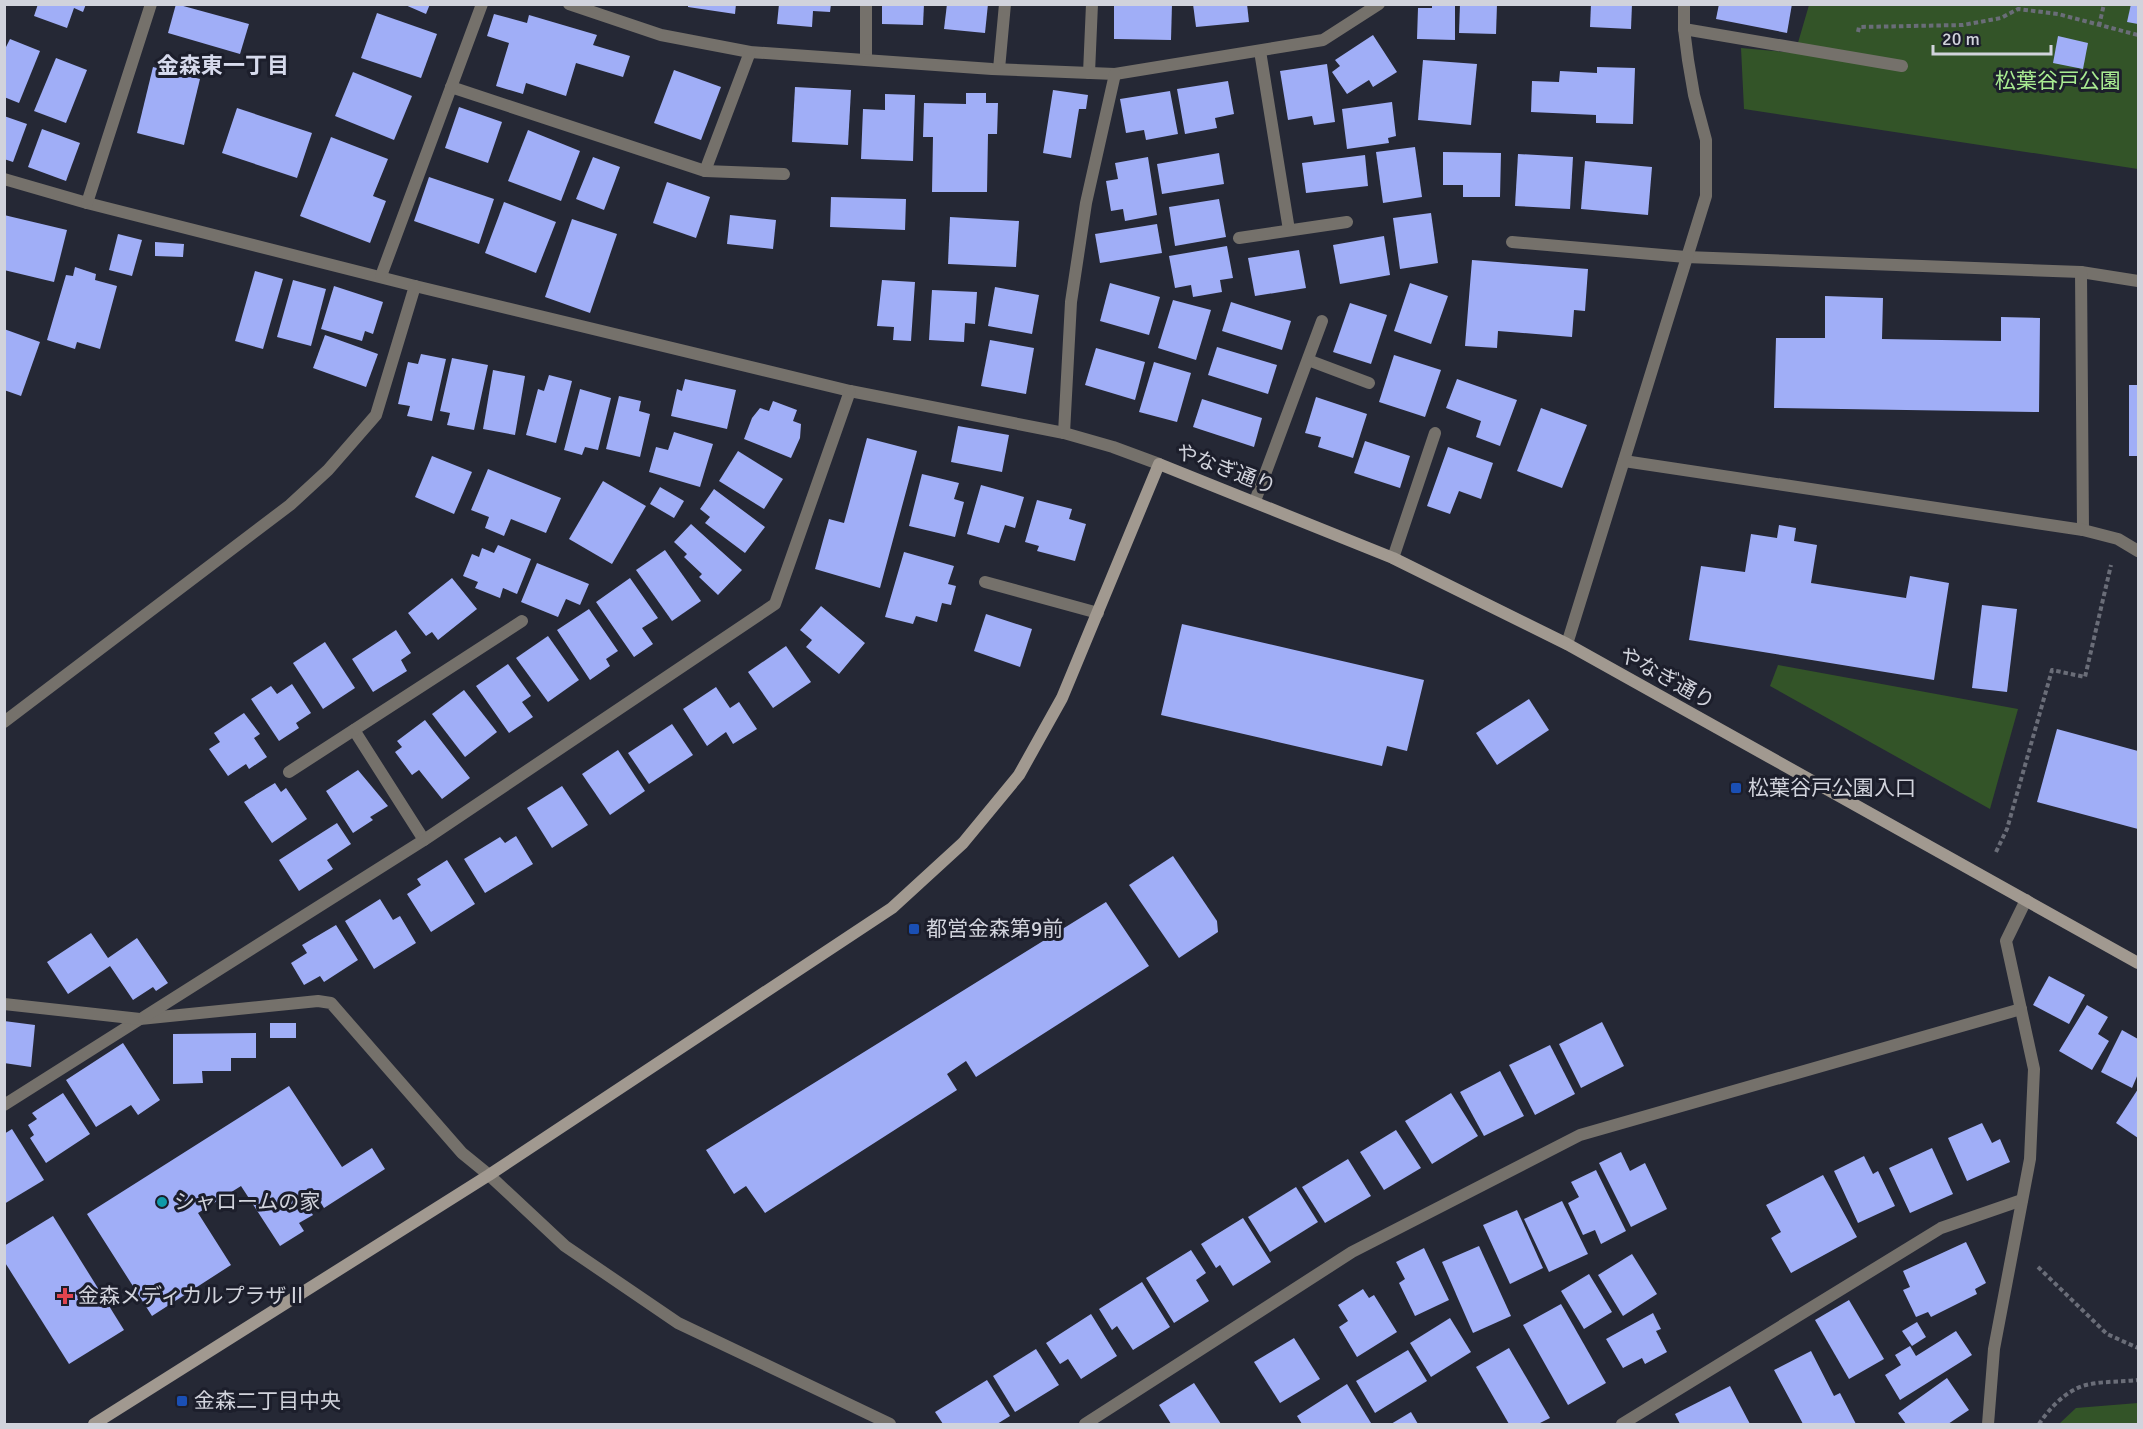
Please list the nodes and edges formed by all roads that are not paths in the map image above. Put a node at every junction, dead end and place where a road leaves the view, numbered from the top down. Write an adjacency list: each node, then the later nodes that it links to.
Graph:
1 (151, 4): 21 (street)
2 (482, 4): 17 (street)
3 (569, 4): 11 (street)
4 (866, 4): 12 (street)
5 (1005, 4): 14 (street)
6 (1092, 4): 15 (street)
7 (1379, 4): 10 (street)
8 (1684, 4): 9 (street)
9 (1684, 29): 13 (street); 26 (street)
10 (1260, 51): 16 (street); 23 (street)
11 (750, 52): 12 (street); 18 (street)
12 (866, 60): 14 (street)
13 (1902, 66)
14 (999, 69): 15 (street)
15 (1089, 73): 16 (street)
16 (1115, 74): 35 (street)
17 (451, 87): 18 (street); 28 (street)
18 (705, 171): 19 (street)
19 (784, 174)
20 (4, 179): 21 (street)
21 (87, 203): 28 (street)
22 (1347, 222): 23 (street)
23 (1289, 230): 24 (street)
24 (1239, 238)
25 (1512, 242): 26 (street)
26 (1686, 257): 27 (street); 37 (street)
27 (2081, 272): 29 (street); 40 (street)
28 (381, 276): 30 (street)
29 (2139, 281)
30 (415, 286): 34 (street); 47 (street)
31 (1322, 321): 32 (street)
32 (1308, 360): 33 (street); 39 (street)
33 (1369, 383)
34 (850, 391): 35 (street); 50 (street)
35 (1064, 433): 38 (street)
36 (1435, 433): 42 (street)
37 (1624, 461): 40 (street); 46 (street)
38 (1159, 464): 39 (street, やなぎ通り); 44 (street)
39 (1255, 501): 42 (street, やなぎ通り)
40 (2082, 530): 41 (street)
41 (2139, 551)
42 (1393, 558): 46 (street, やなぎ通り)
43 (986, 582): 44 (street)
44 (1098, 613): 57 (street)
45 (522, 621): 48 (street)
46 (1567, 644): 51 (street, やなぎ通り)
47 (4, 722)
48 (354, 730): 49 (street); 50 (street)
49 (289, 772)
50 (424, 840): 55 (street)
51 (2026, 900): 52 (street, やなぎ通り); 54 (street)
52 (2139, 963)
53 (4, 1004): 55 (street)
54 (2021, 1009): 58 (street); 61 (street)
55 (140, 1019): 56 (street); 57 (street)
56 (4, 1105)
57 (489, 1175): 59 (street); 60 (street)
58 (2022, 1200): 62 (street); 63 (street)
59 (94, 1425)
60 (890, 1425)
61 (1085, 1425)
62 (1622, 1425)
63 (1988, 1425)

